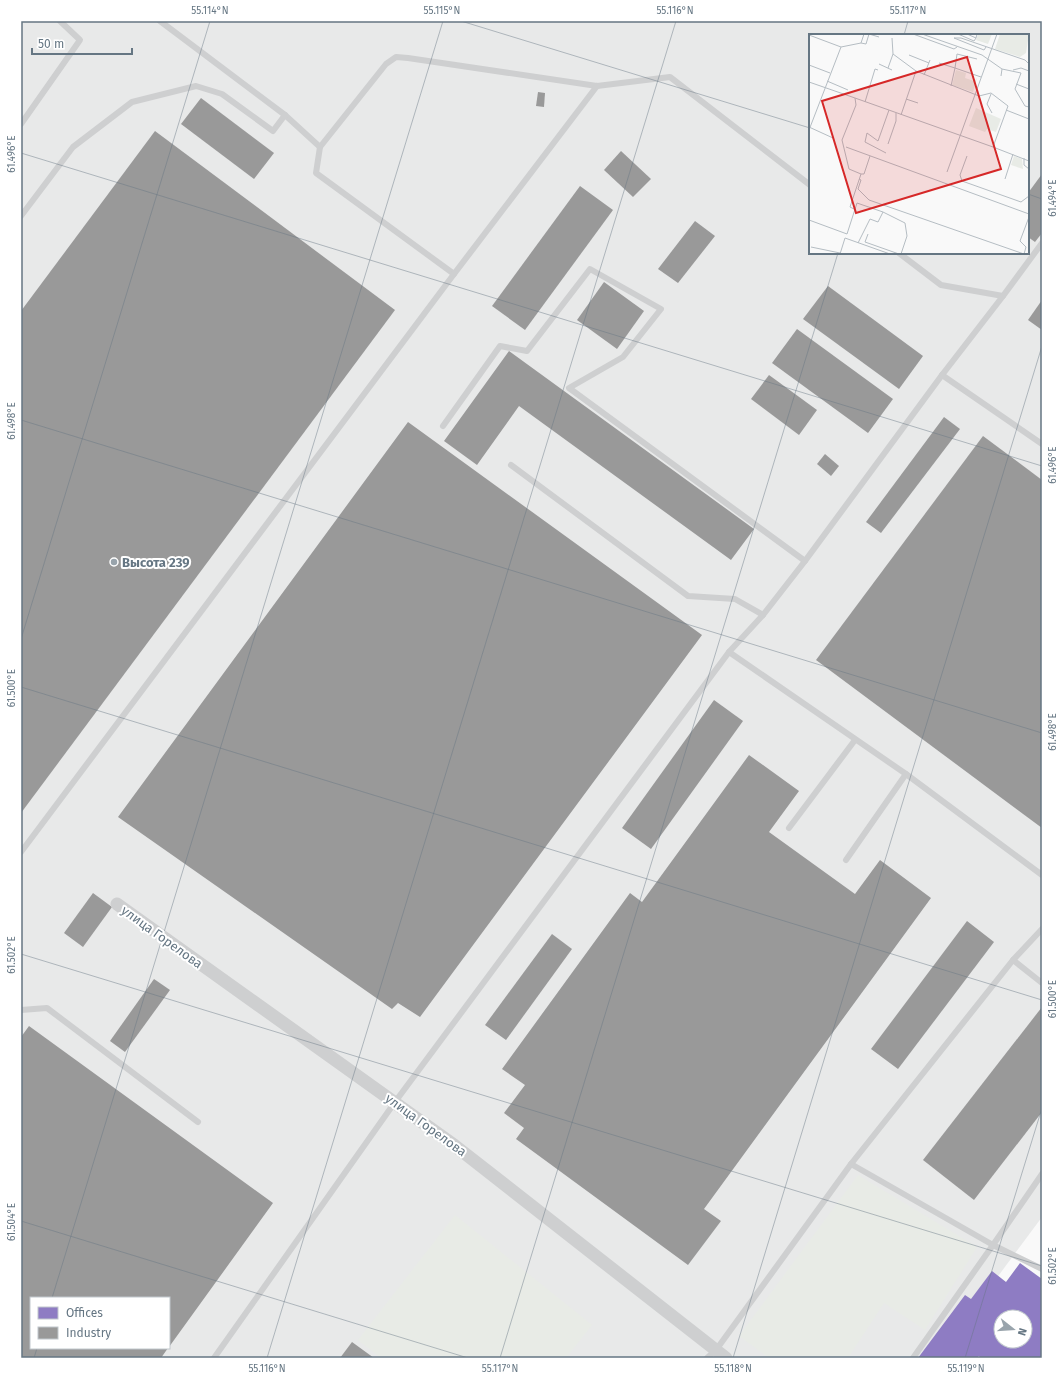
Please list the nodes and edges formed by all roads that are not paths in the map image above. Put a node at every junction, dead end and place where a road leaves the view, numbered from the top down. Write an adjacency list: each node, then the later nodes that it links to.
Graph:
1 (60, 21): 5 (lane)
2 (160, 21): 4 (lane)
3 (597, 86): 6 (lane); 7 (lane); 11 (lane)
4 (285, 115): 6 (lane); 8 (lane)
5 (21, 124)
6 (320, 147): 11 (lane)
7 (809, 184)
8 (21, 216)
9 (1042, 243): 12 (lane)
10 (900, 254): 12 (lane)
11 (454, 274): 23 (lane)
12 (1003, 296): 13 (lane)
13 (942, 375): 15 (lane); 17 (lane)
14 (443, 426): 17 (lane)
15 (1042, 444)
16 (511, 465): 18 (lane)
17 (805, 561): 18 (lane)
18 (763, 615): 19 (lane)
19 (729, 652): 20 (lane); 31 (lane)
20 (855, 740): 21 (lane); 22 (lane)
21 (906, 774): 24 (lane); 25 (lane)
22 (789, 828)
23 (21, 852)
24 (846, 860)
25 (1042, 875)
26 (117, 904): 31 (street, улица Горелова)
27 (1042, 929): 28 (lane)
28 (1013, 960): 29 (lane); 33 (lane)
29 (1042, 983)
30 (21, 1010): 32 (lane)
31 (395, 1102): 37 (street, улица Горелова); 38 (lane)
32 (198, 1122)
33 (851, 1164): 35 (lane); 37 (lane)
34 (1042, 1174): 35 (lane)
35 (993, 1245): 36 (lane); 39 (lane)
36 (1042, 1269)
37 (716, 1355)
38 (214, 1358)
39 (913, 1358)

